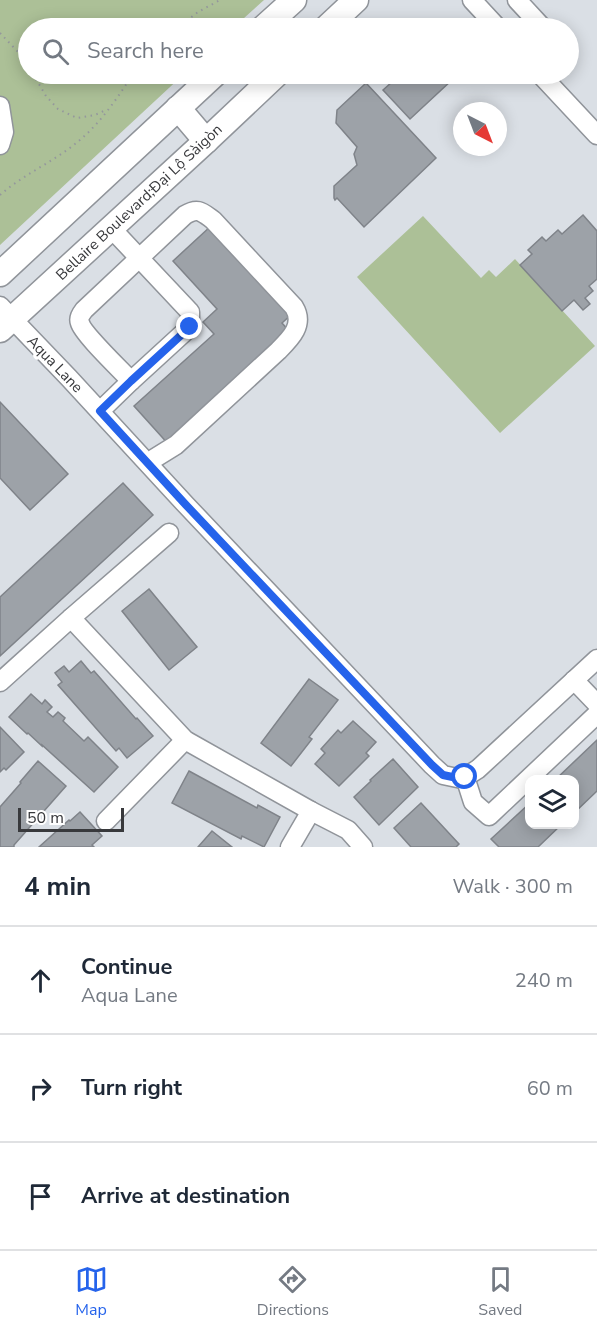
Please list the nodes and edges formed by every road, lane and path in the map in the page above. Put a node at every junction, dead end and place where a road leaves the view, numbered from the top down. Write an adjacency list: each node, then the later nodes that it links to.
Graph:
1 (220, 0): 6 (path)
2 (294, 0): 7 (main road)
3 (357, 0): 8 (main road)
4 (472, 0): 9 (street)
5 (517, 0): 10 (street)
6 (190, 18)
7 (274, 18)
8 (337, 18)
9 (489, 18)
10 (533, 18)
11 (0, 33): 12 (path)
12 (18, 52)
13 (39, 84): 20 (path)
14 (126, 84): 20 (path)
15 (204, 84): 19 (main road)
16 (266, 84): 22 (main road, Bellaire Boulevard;Đại Lộ Sàigòn)
17 (549, 84): 21 (street)
18 (0, 106): 23 (street)
19 (178, 108): 22 (main road); 27 (main road)
20 (108, 109): 24 (path)
21 (597, 135)
22 (206, 141): 25 (main road, Bellaire Boulevard;Đại Lộ Sàigòn)
23 (0, 145)
24 (0, 195)
25 (111, 228): 26 (street); 28 (main road, Bellaire Boulevard;Đại Lộ Sàigòn)
26 (139, 258): 29 (street); 29 (street); 31 (street)
27 (0, 274)
28 (4, 318): 30 (street, Aqua Lane)
29 (131, 381): 30 (street)
30 (100, 411): 31 (street, Aqua Lane)
31 (149, 464): 40 (street, Aqua Lane)
32 (169, 533): 33 (street)
33 (71, 618): 36 (street); 39 (street)
34 (597, 659): 35 (street)
35 (574, 680): 37 (street); 40 (street)
36 (0, 682)
37 (597, 704)
38 (597, 714): 40 (street)
39 (185, 740): 41 (street); 42 (street)
40 (465, 777)
41 (311, 811): 43 (street); 44 (street)
42 (106, 821)
43 (290, 847)
44 (363, 847)

